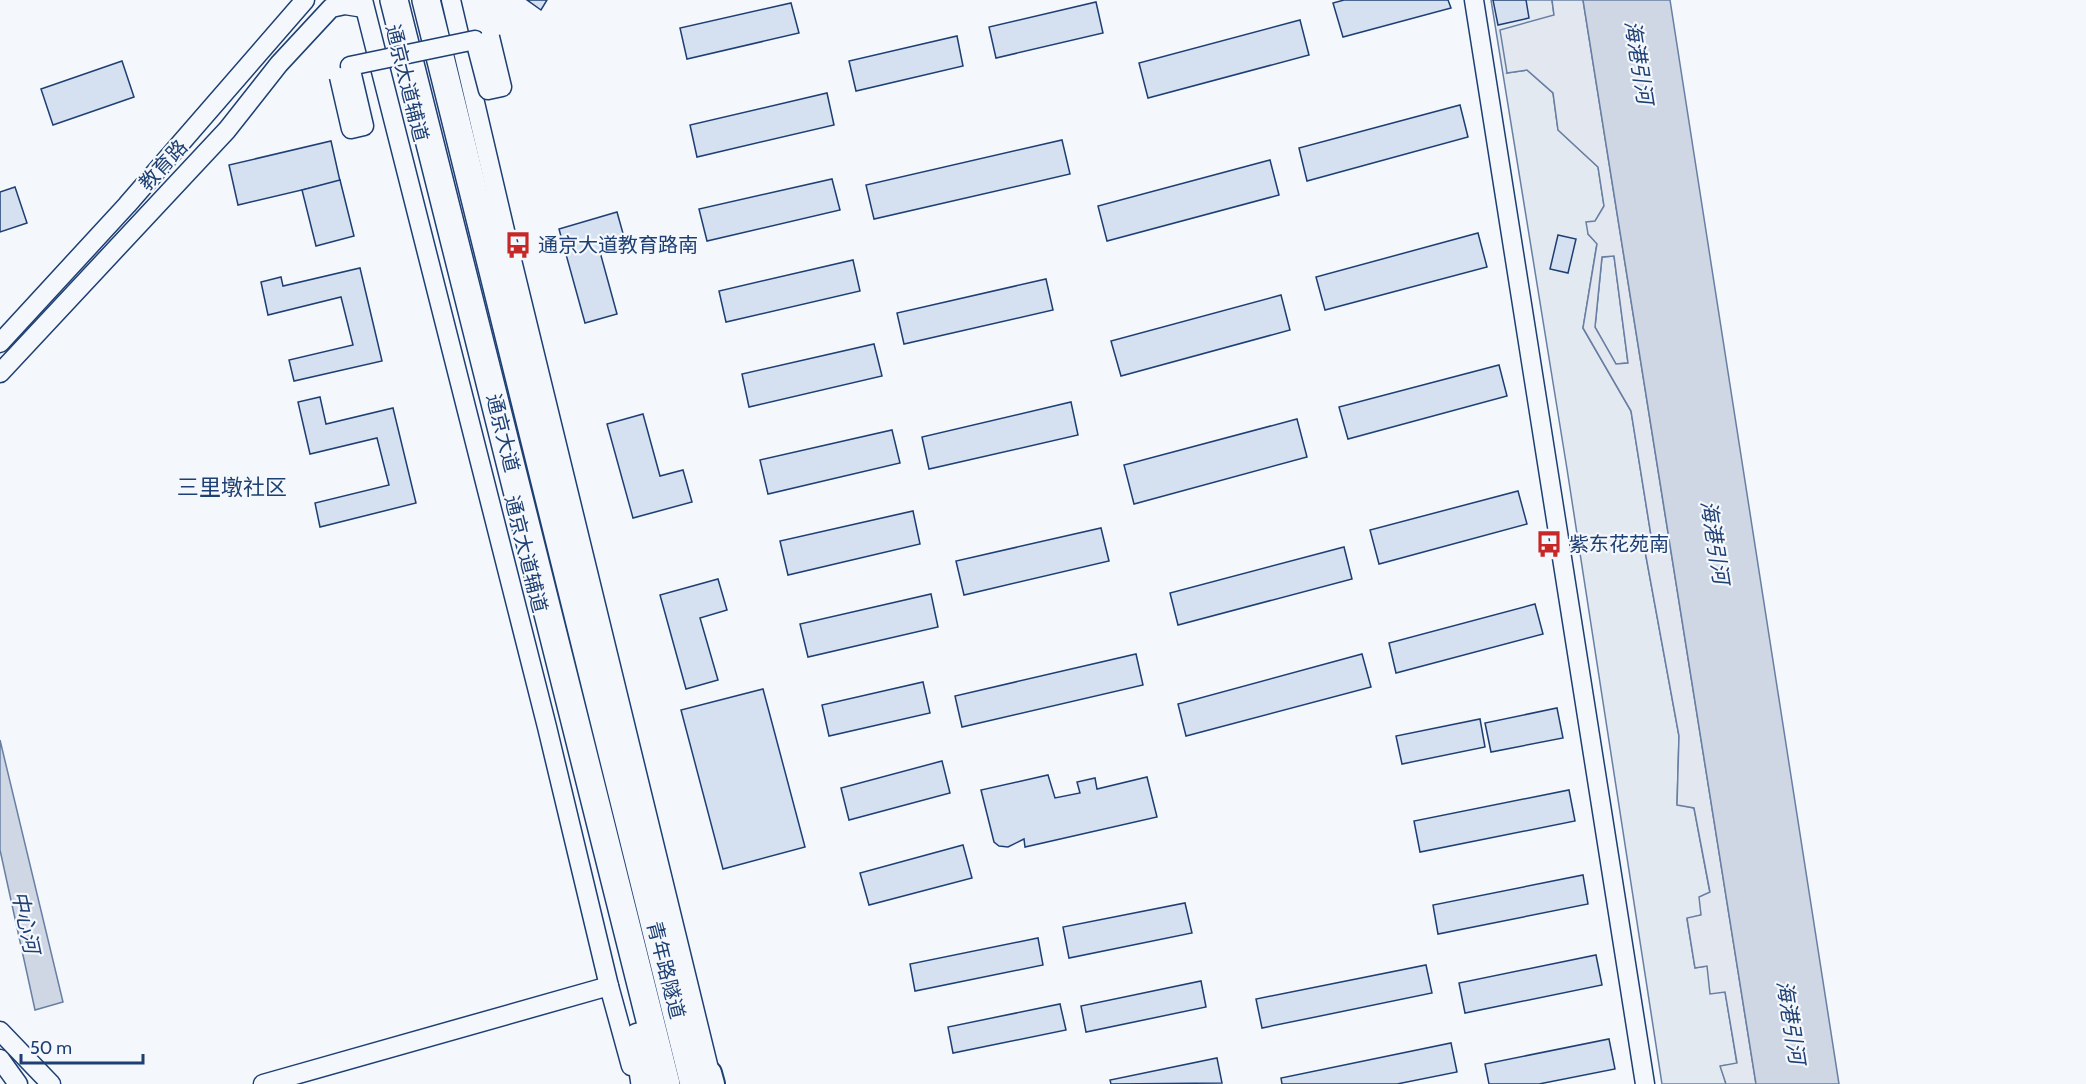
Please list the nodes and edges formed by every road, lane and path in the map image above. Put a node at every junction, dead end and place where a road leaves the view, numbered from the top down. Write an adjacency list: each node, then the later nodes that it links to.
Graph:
1 (305, 0): 9 (street, 教育路)
2 (394, 0): 11 (highway, 通京大道)
3 (426, 0): 15 (highway, 通京大道)
4 (451, 0): 15 (street)
5 (1474, 0): 22 (street)
6 (364, 4): 10 (street, 教育路); 12 (street, 通京大道辅道)
7 (490, 37): 8 (street, bridge)
8 (339, 77)
9 (0, 344)
10 (0, 373)
11 (611, 867): 20 (highway); 21 (highway, 青年路隧道)
12 (609, 986): 18 (street); 19 (street, 通京大道辅道)
13 (0, 1030): 17 (street)
14 (0, 1059): 16 (street)
15 (705, 1080)
16 (18, 1084)
17 (51, 1084)
18 (262, 1084)
19 (637, 1084)
20 (645, 1084)
21 (666, 1084)
22 (1645, 1084)

